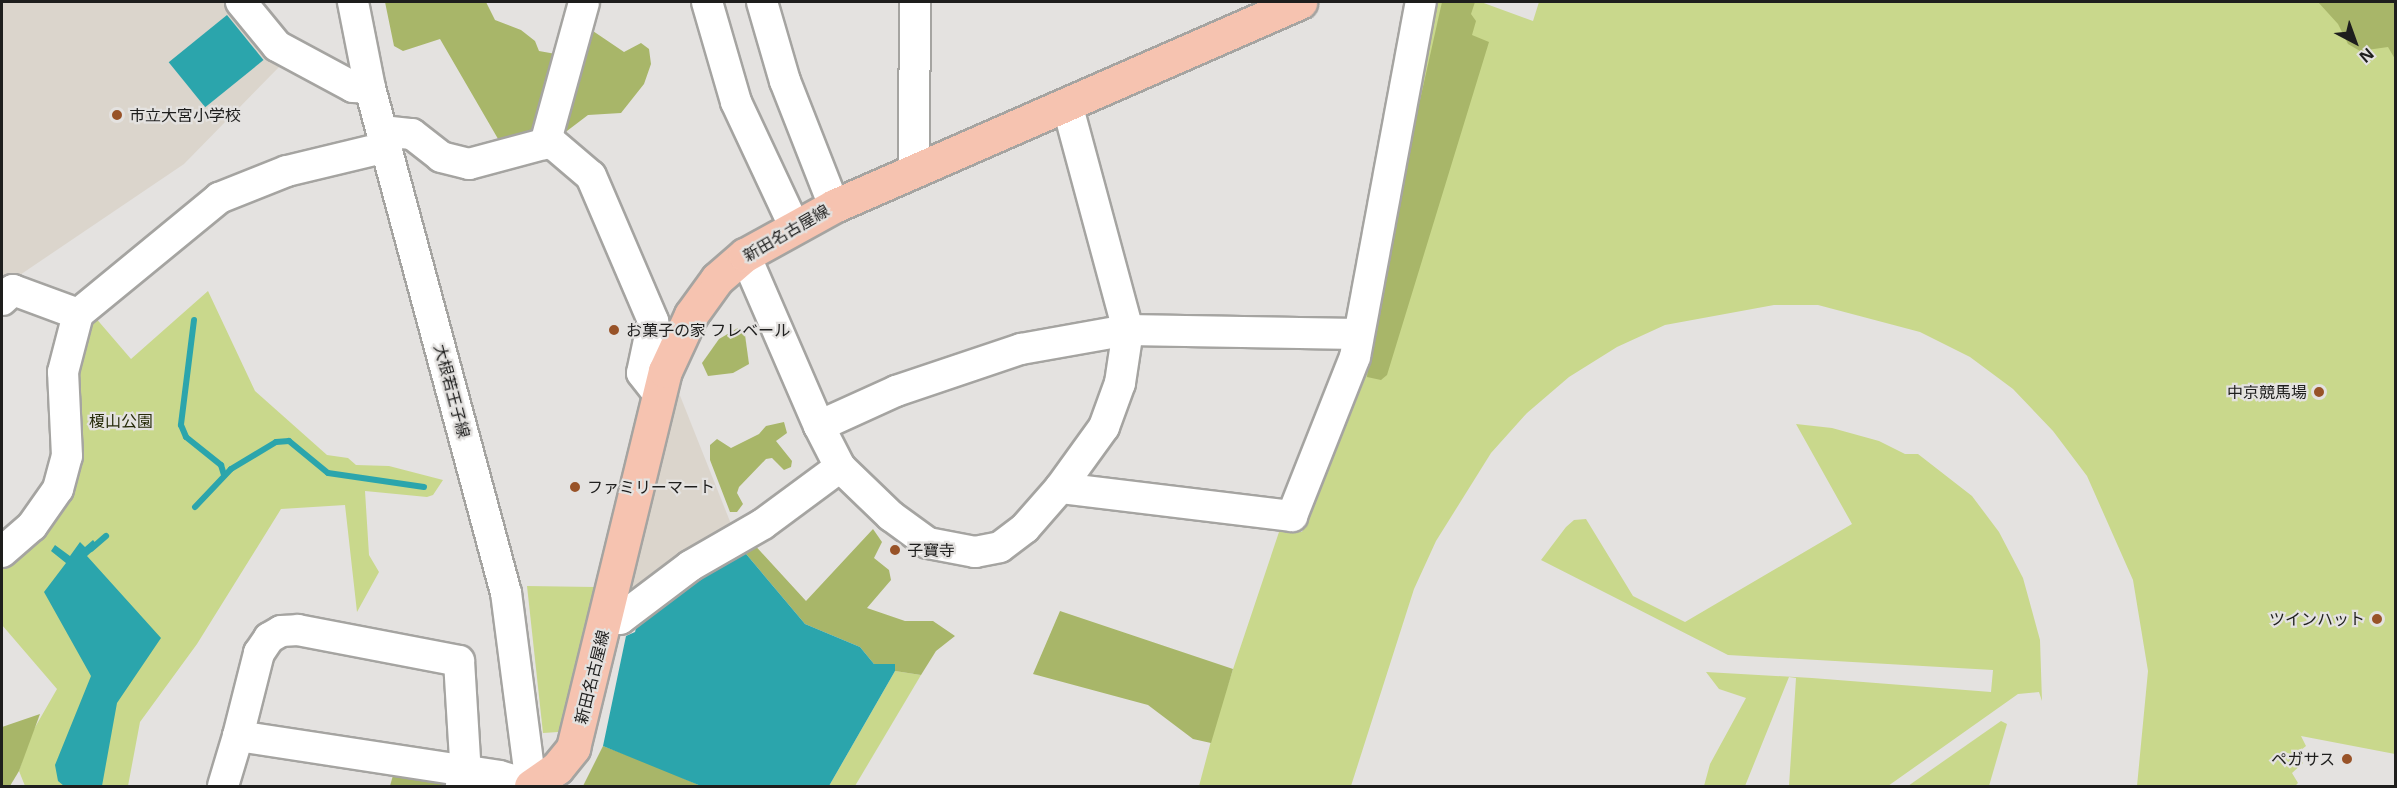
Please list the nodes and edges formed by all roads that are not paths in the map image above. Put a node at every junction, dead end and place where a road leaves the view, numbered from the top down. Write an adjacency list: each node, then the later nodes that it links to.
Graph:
1 (241, 2): 9 (street)
2 (353, 2): 9 (street, 大根若王子線)
3 (584, 2): 12 (street)
4 (707, 2): 15 (street)
5 (762, 2): 14 (street)
6 (915, 2): 13 (street)
7 (1300, 2): 10 (main road, 新田名古屋線)
8 (1421, 2): 20 (street)
9 (370, 88): 11 (street, 大根若王子線)
10 (1067, 104): 13 (main road, 新田名古屋線); 19 (street)
11 (384, 139): 12 (street); 18 (street); 29 (street, 大根若王子線)
12 (545, 144): 21 (street)
13 (914, 171): 14 (main road, 新田名古屋線)
14 (834, 206): 15 (main road, 新田名古屋線)
15 (794, 226): 16 (main road, 新田名古屋線)
16 (745, 255): 21 (main road, 新田名古屋線); 22 (street)
17 (2, 300): 18 (street)
18 (78, 314): 25 (street)
19 (1128, 330): 20 (street); 22 (street); 24 (street)
20 (1357, 334): 24 (street)
21 (659, 395): 26 (main road, 新田名古屋線)
22 (819, 426): 23 (street)
23 (840, 467): 24 (street); 26 (street)
24 (1060, 488)
25 (2, 552)
26 (607, 617): 29 (main road, 新田名古屋線)
27 (238, 736): 28 (street); 28 (street); 30 (street)
28 (464, 780): 29 (street)
29 (531, 785)
30 (223, 786)

